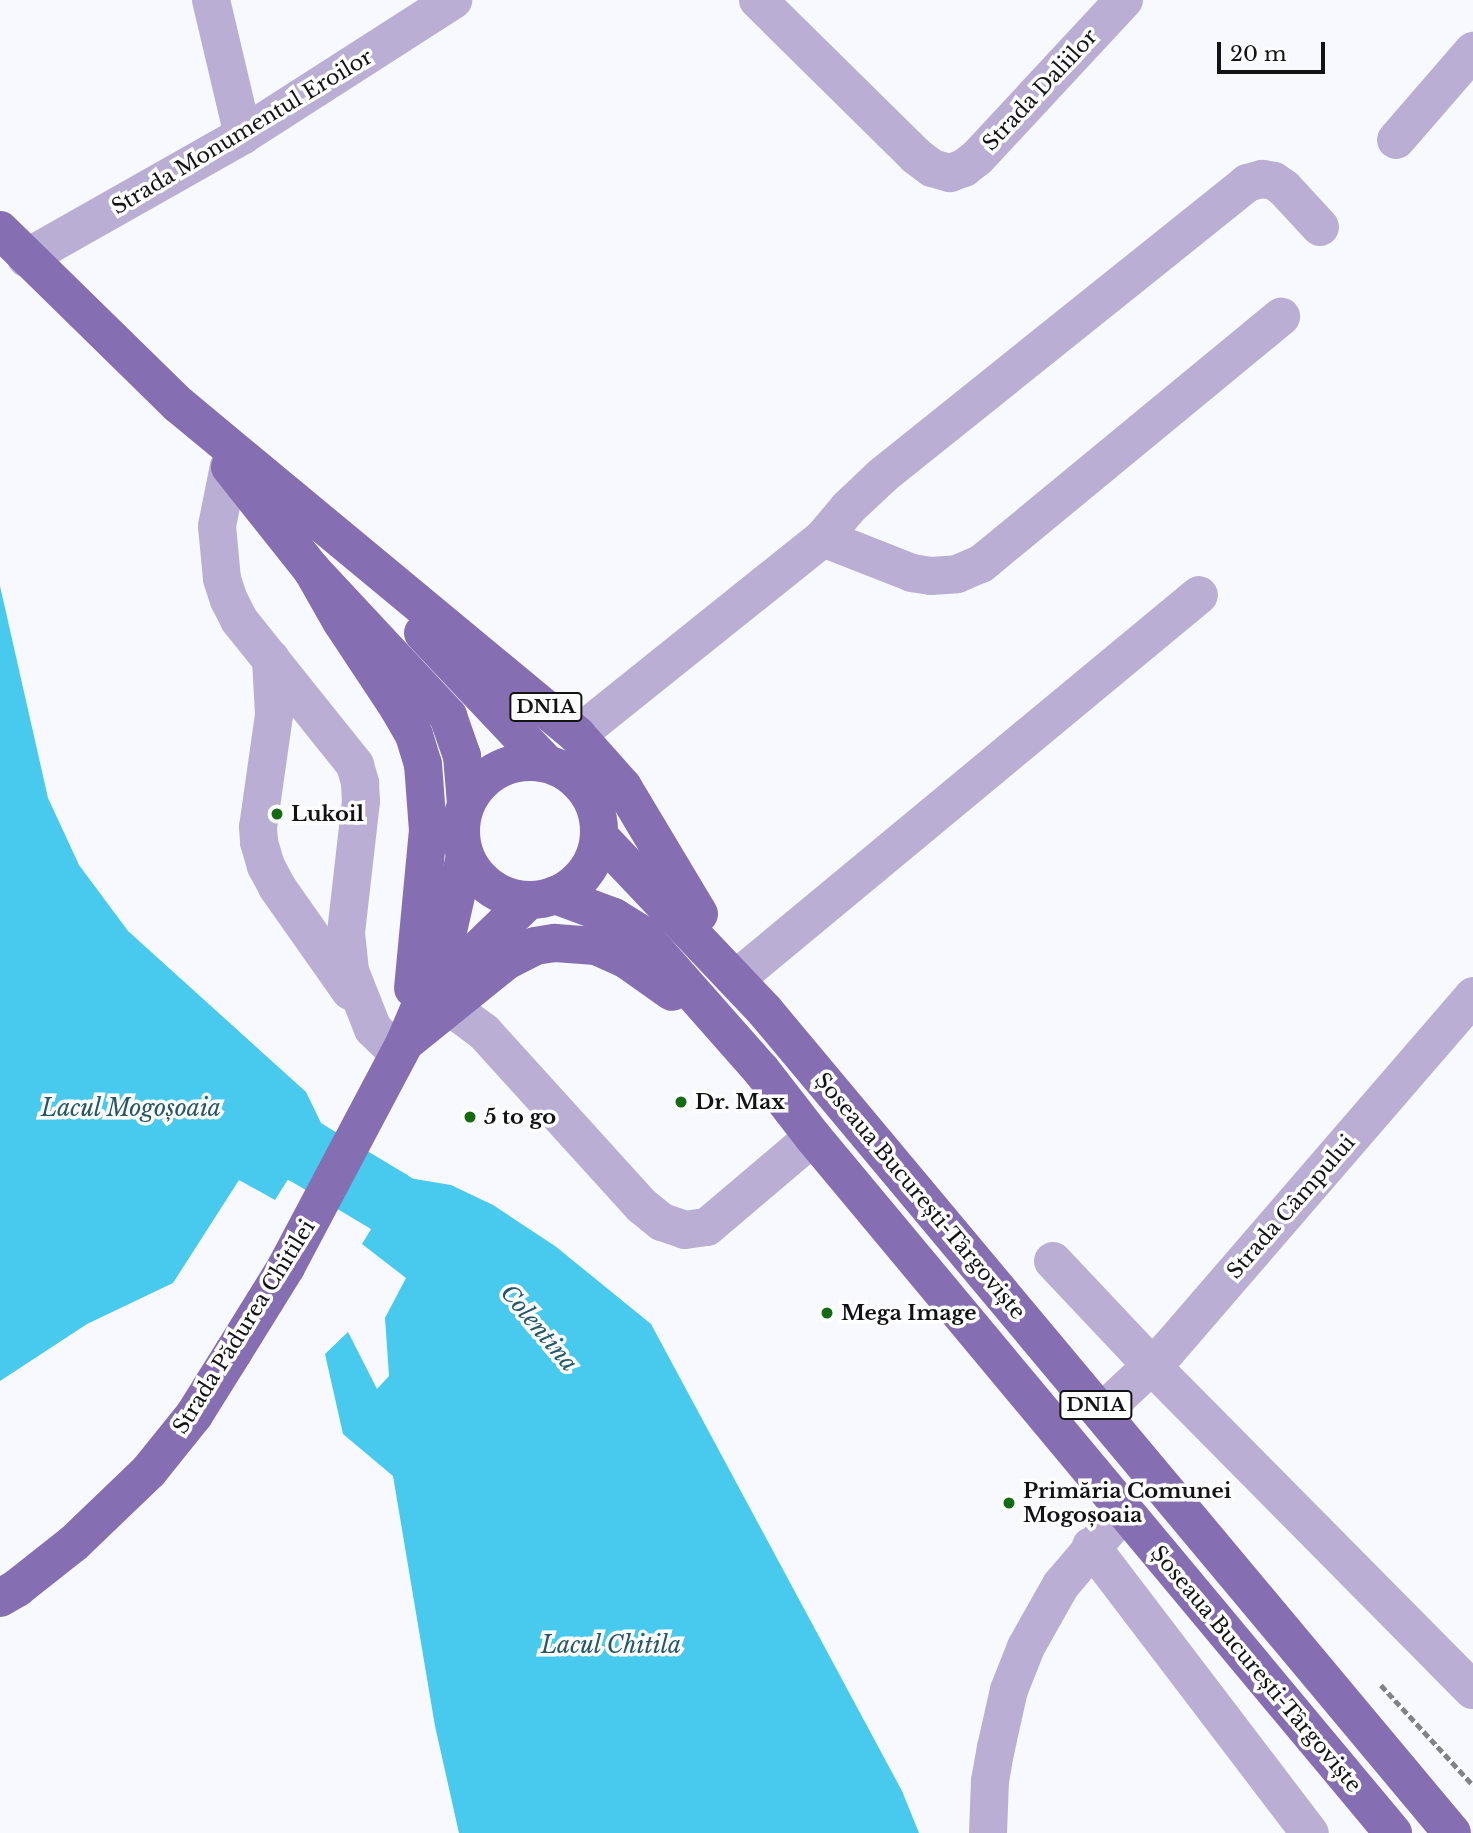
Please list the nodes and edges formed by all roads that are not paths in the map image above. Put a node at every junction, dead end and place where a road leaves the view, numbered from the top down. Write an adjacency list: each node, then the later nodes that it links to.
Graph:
1 (211, 0): 6 (street)
2 (453, 0): 6 (street, Strada Monumentul Eroilor)
3 (758, 0): 4 (street, Strada Daliilor)
4 (1124, 0)
5 (1473, 51): 7 (street)
6 (243, 135): 10 (street, Strada Monumentul Eroilor)
7 (1396, 140)
8 (1320, 226): 15 (street)
9 (0, 230): 10 (main road, Șoseaua București-Târgoviște / DN1A)
10 (26, 258): 12 (main road, Șoseaua București-Târgoviște / DN1A)
11 (1281, 317): 15 (street)
12 (180, 405): 13 (main road, Șoseaua București-Târgoviște / DN1A); 14 (main road, Șoseaua București-Târgoviște / DN1A)
13 (229, 466): 16 (main road, Șoseaua București-Târgoviște / DN1A); 18 (street)
14 (287, 494): 19 (main road, Șoseaua București-Târgoviște / DN1A); 20 (main road, Șoseaua București-Târgoviște / DN1A)
15 (823, 538): 19 (street)
16 (312, 570): 21 (main road, Șoseaua București-Târgoviște / DN1A); 30 (main road)
17 (1199, 595): 25 (street)
18 (271, 659): 27 (street); 27 (street)
19 (577, 735): 25 (main road, Șoseaua București-Târgoviște / DN1A)
20 (546, 763): 21 (main road); 22 (main road, DN1A)
21 (466, 803): 23 (main road, DN1A)
22 (599, 836): 24 (main road, DN1A); 25 (main road, Șoseaua București-Târgoviște / DN1A)
23 (465, 856): 24 (main road, DN1A); 30 (main road, Strada Pădurea Chitilei)
24 (542, 898): 29 (main road, Șoseaua București-Târgoviște / DN1A); 30 (main road, Strada Pădurea Chitilei)
25 (737, 978): 34 (main road, Șoseaua București-Târgoviște / DN1A)
26 (1473, 996): 33 (street, Strada Câmpului)
27 (362, 1007): 30 (street)
28 (450, 1007): 29 (main road); 30 (main road); 31 (street)
29 (733, 1038): 31 (main road, Șoseaua București-Târgoviște / DN1A)
30 (402, 1048): 37 (main road, Strada Pădurea Chitilei)
31 (813, 1137): 35 (main road, Șoseaua București-Târgoviște / DN1A)
32 (1053, 1261): 33 (street)
33 (1152, 1366): 34 (street, Strada Câmpului); 38 (street)
34 (1102, 1412): 42 (main road, Șoseaua București-Târgoviște / DN1A)
35 (1124, 1511): 36 (street); 41 (main road, Șoseaua București-Târgoviște / DN1A)
36 (1091, 1546): 39 (street); 40 (street)
37 (0, 1598)
38 (1473, 1690)
39 (988, 1833)
40 (1310, 1833)
41 (1393, 1833)
42 (1452, 1833)

